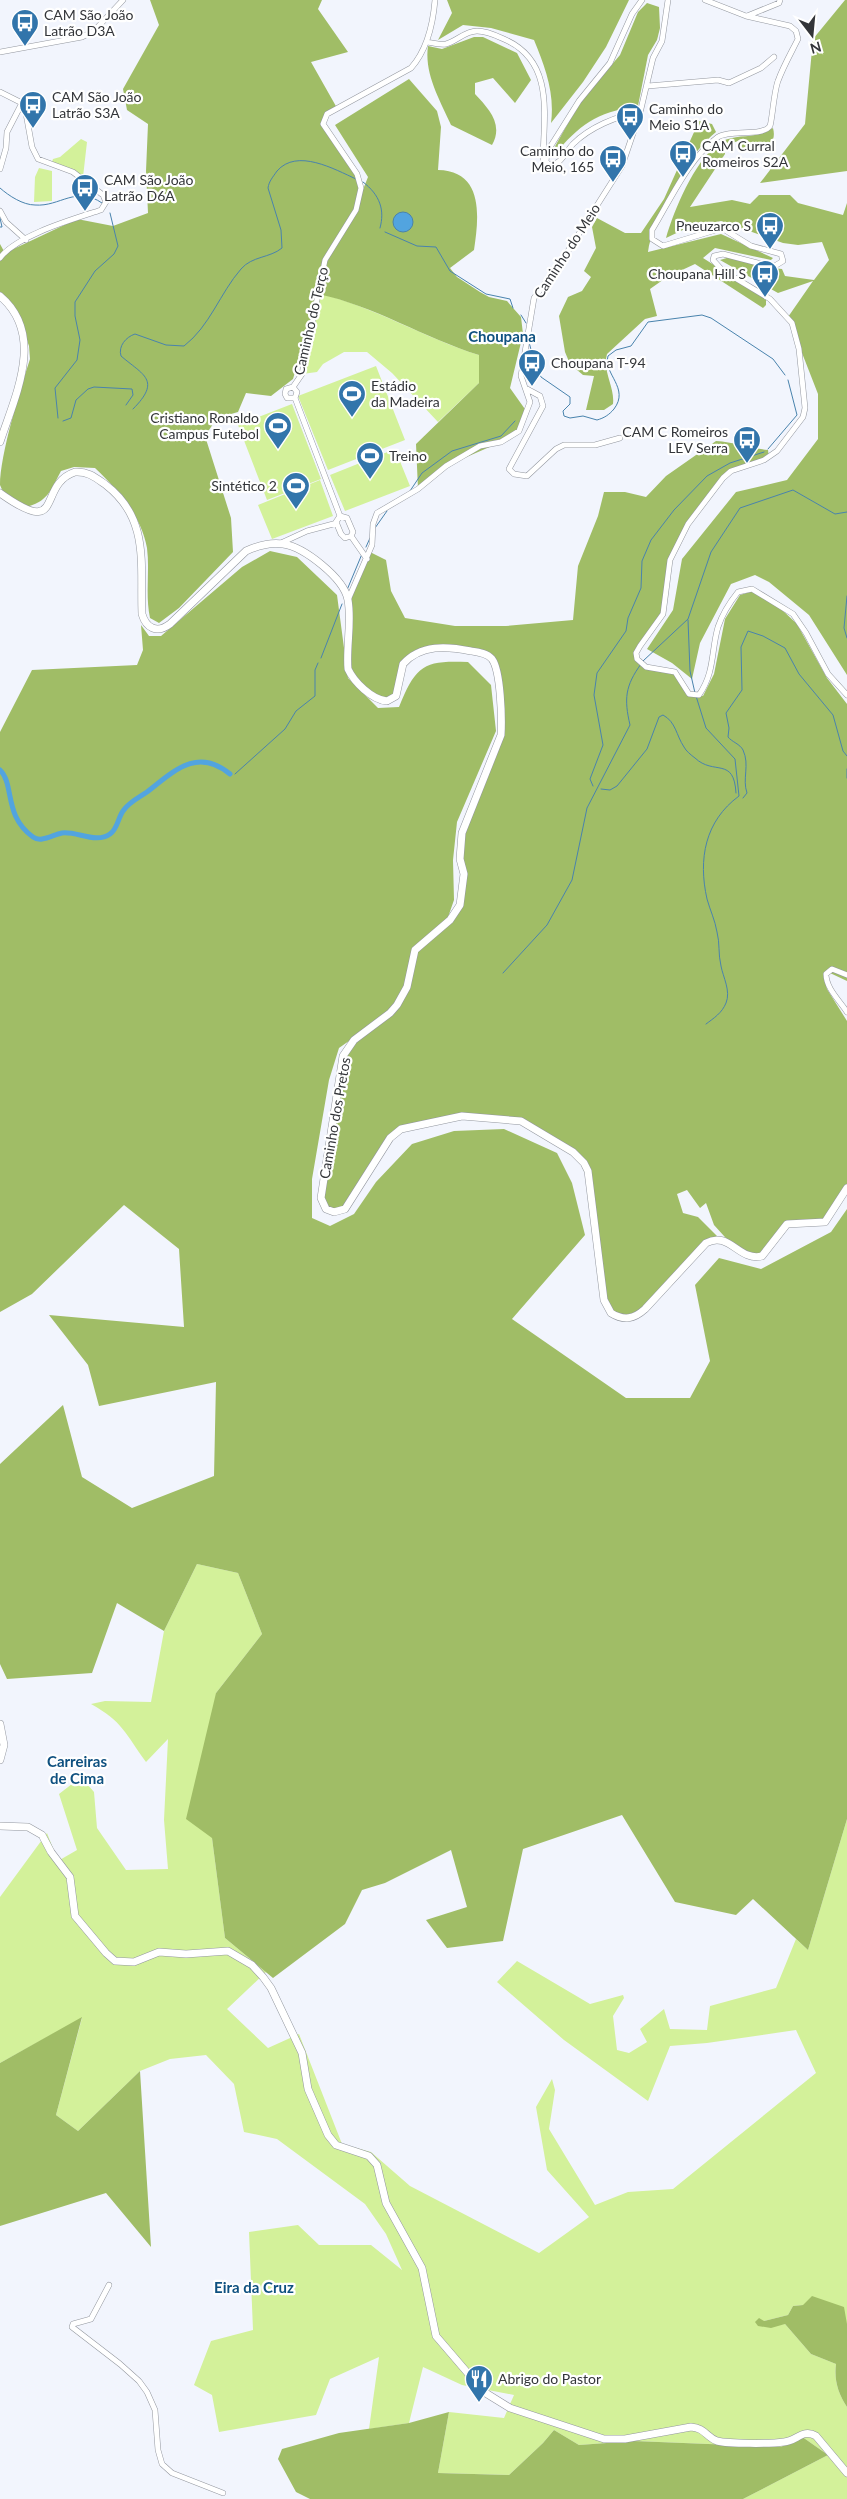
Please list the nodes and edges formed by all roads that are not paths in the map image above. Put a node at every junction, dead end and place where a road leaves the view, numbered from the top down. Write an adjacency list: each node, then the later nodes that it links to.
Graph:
1 (123, 0): 9 (street)
2 (435, 0): 8 (street, Caminho do Terço)
3 (642, 0): 15 (street)
4 (668, 0): 11 (street, Caminho do Meio)
5 (706, 0): 7 (street)
6 (780, 0): 7 (street)
7 (746, 16): 33 (street)
8 (427, 42): 15 (street); 21 (street, Caminho do Terço)
9 (0, 52)
10 (774, 57): 11 (street)
11 (648, 86): 14 (street, Caminho do Meio)
12 (0, 92): 13 (street)
13 (22, 103): 16 (street); 18 (street)
14 (640, 113): 15 (street); 22 (street, Caminho do Meio)
15 (549, 165)
16 (0, 169)
17 (0, 211): 18 (street)
18 (26, 240): 19 (street)
19 (1, 257)
20 (0, 296): 25 (main road)
21 (293, 387): 23 (street); 23 (street)
22 (527, 389): 24 (street); 31 (street, Caminho do Meio)
23 (295, 398): 27 (street)
24 (620, 438)
25 (0, 442)
26 (0, 493): 30 (main road)
27 (340, 516): 28 (street); 29 (street)
28 (337, 523): 29 (street); 30 (street)
29 (351, 536): 31 (street)
30 (280, 543): 32 (main road, Caminho dos Pretos)
31 (367, 559): 32 (street, Caminho do Meio)
32 (348, 600): 36 (main road, Caminho dos Pretos)
33 (847, 695)
34 (847, 975): 35 (street)
35 (847, 1012)
36 (847, 1188)
37 (0, 1724): 38 (main road)
38 (0, 1760)
39 (0, 1826): 41 (main road)
40 (109, 2286): 42 (street)
41 (847, 2473)
42 (223, 2492)

